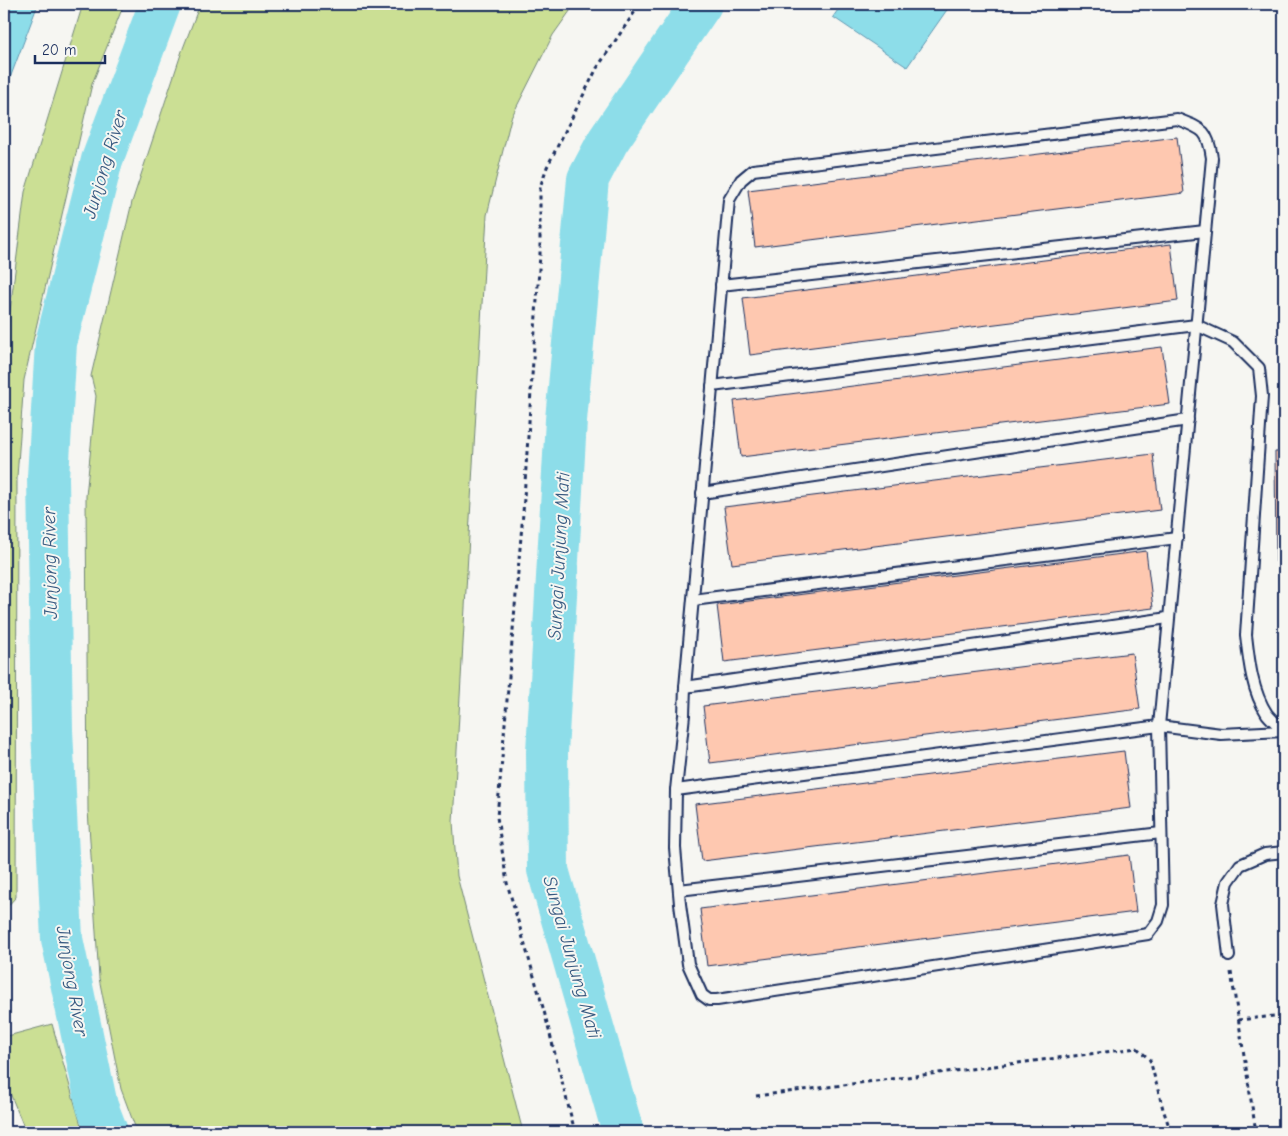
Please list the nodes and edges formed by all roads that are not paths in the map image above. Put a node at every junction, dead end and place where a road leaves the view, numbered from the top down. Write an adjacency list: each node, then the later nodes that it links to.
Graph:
1 (1205, 231): 2 (lane); 2 (lane); 3 (lane)
2 (721, 285): 4 (lane)
3 (1196, 325): 4 (lane); 5 (lane); 12 (lane)
4 (712, 386): 6 (lane)
5 (1188, 420): 6 (lane); 7 (lane)
6 (702, 493): 8 (lane)
7 (1177, 538): 8 (lane); 9 (lane)
8 (693, 600): 10 (lane)
9 (1168, 618): 10 (lane); 11 (lane)
10 (685, 687): 13 (lane)
11 (1159, 726): 12 (lane); 13 (lane); 14 (lane)
12 (1284, 731)
13 (676, 790): 16 (lane)
14 (1162, 833): 16 (lane); 16 (lane)
15 (1284, 852): 17 (lane)
16 (679, 890)
17 (1229, 956)

